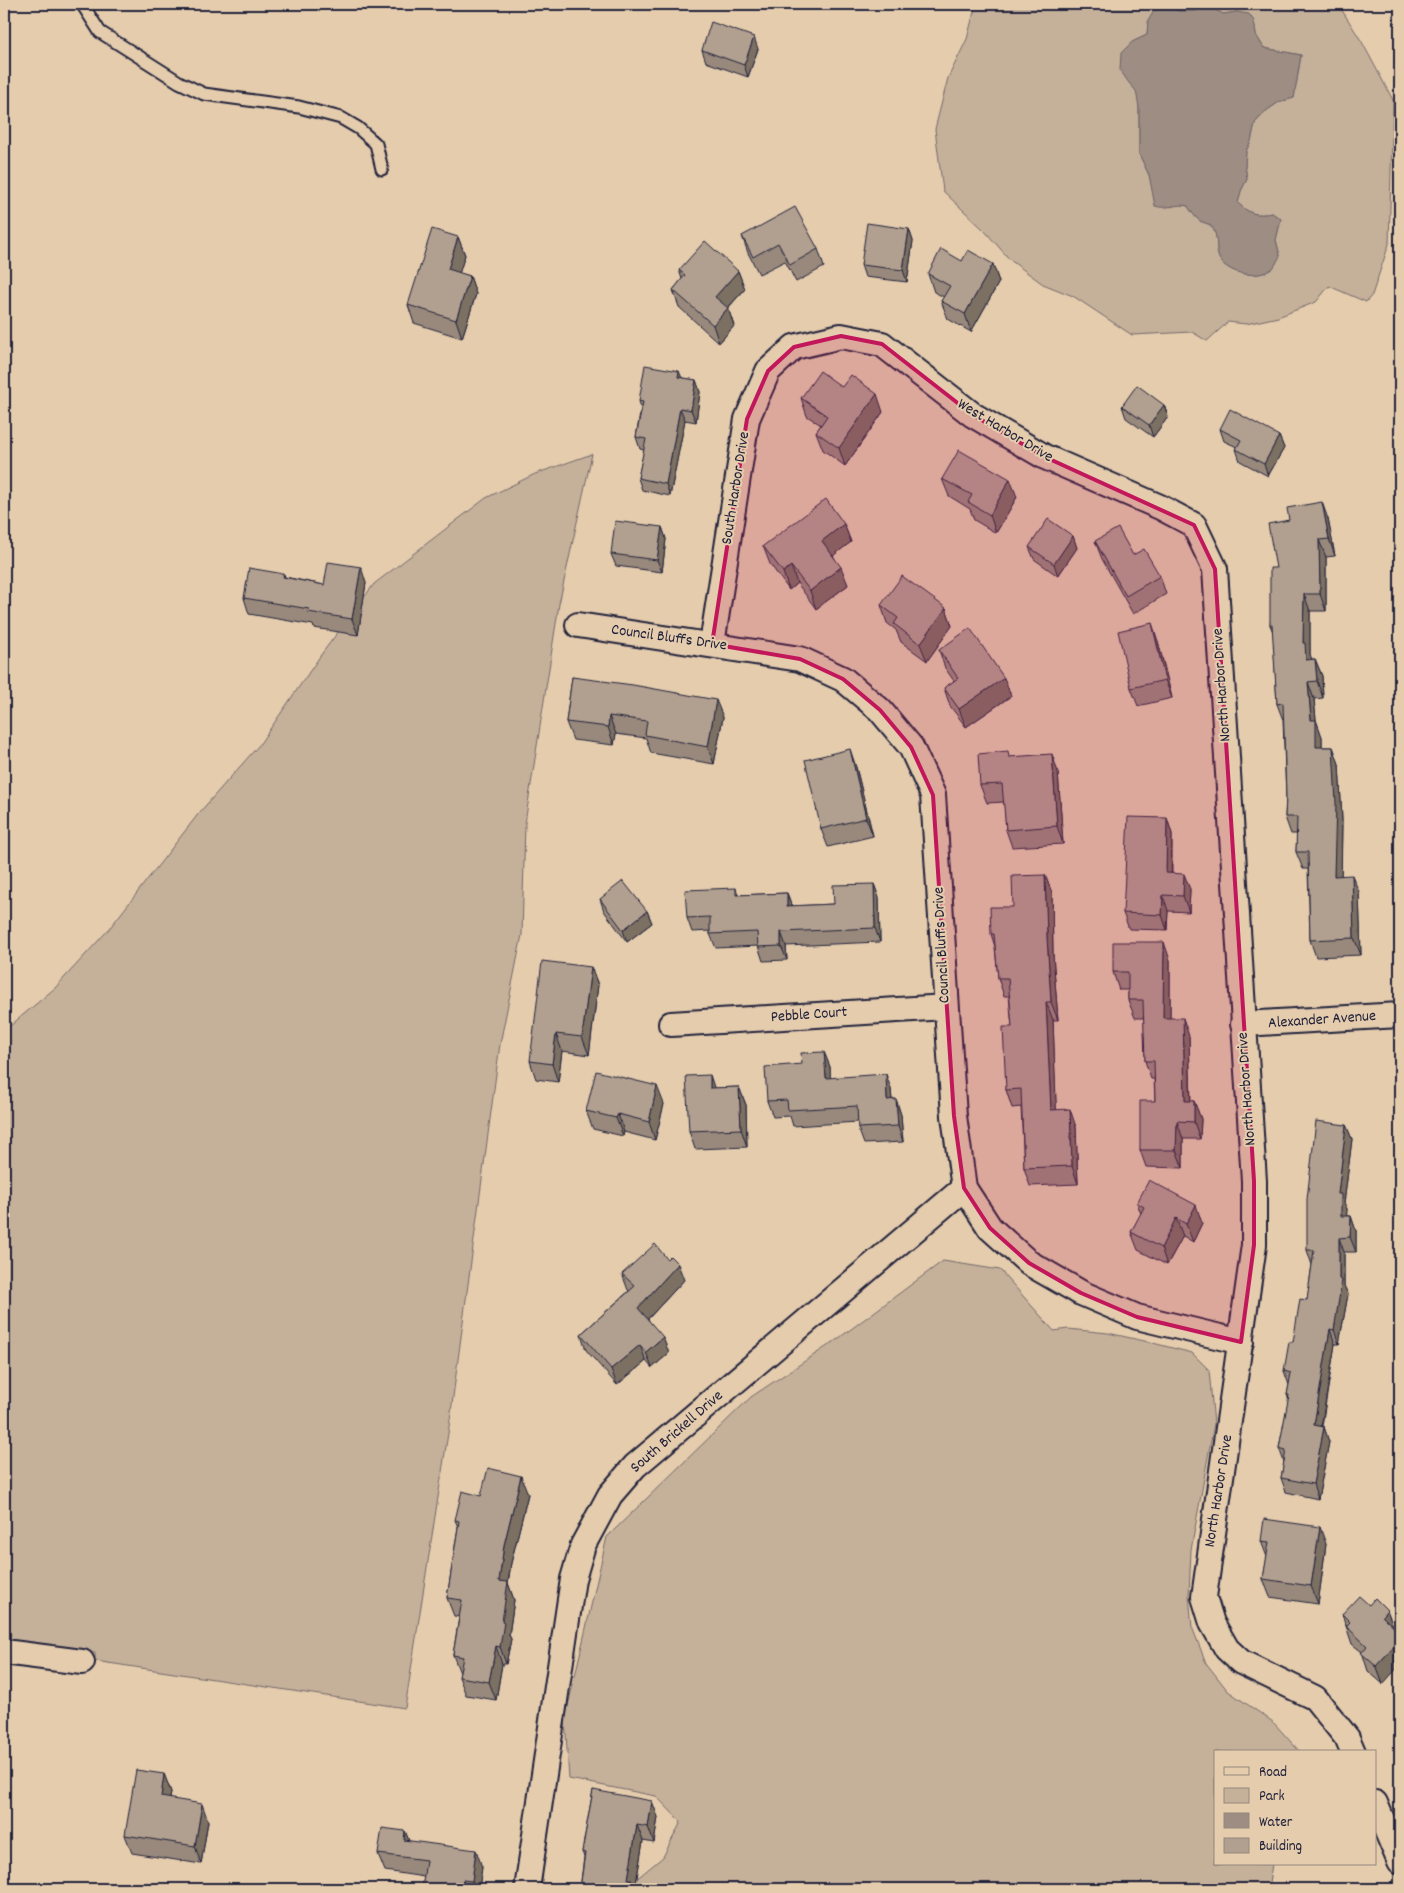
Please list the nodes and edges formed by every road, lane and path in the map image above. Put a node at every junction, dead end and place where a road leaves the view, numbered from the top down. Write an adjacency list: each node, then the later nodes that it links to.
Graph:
1 (82, 4): 2 (lane)
2 (382, 169)
3 (794, 347): 4 (street, West Harbor Drive); 6 (street, South Harbor Drive)
4 (1194, 525): 10 (street, North Harbor Drive)
5 (578, 625): 6 (street, Council Bluffs Drive)
6 (712, 644): 7 (street, Council Bluffs Drive)
7 (946, 1007): 9 (street, Pebble Court); 11 (street, Council Bluffs Drive)
8 (1400, 1015): 10 (street, Alexander Avenue)
9 (671, 1024)
10 (1243, 1024): 12 (street, North Harbor Drive)
11 (964, 1188): 12 (street, Council Bluffs Drive); 18 (street, South Brickell Drive)
12 (1241, 1342): 15 (street, North Harbor Drive)
13 (4, 1652): 14 (street)
14 (82, 1662)
15 (1352, 1750)
16 (1376, 1806): 17 (street)
17 (1400, 1862)
18 (528, 1889)

